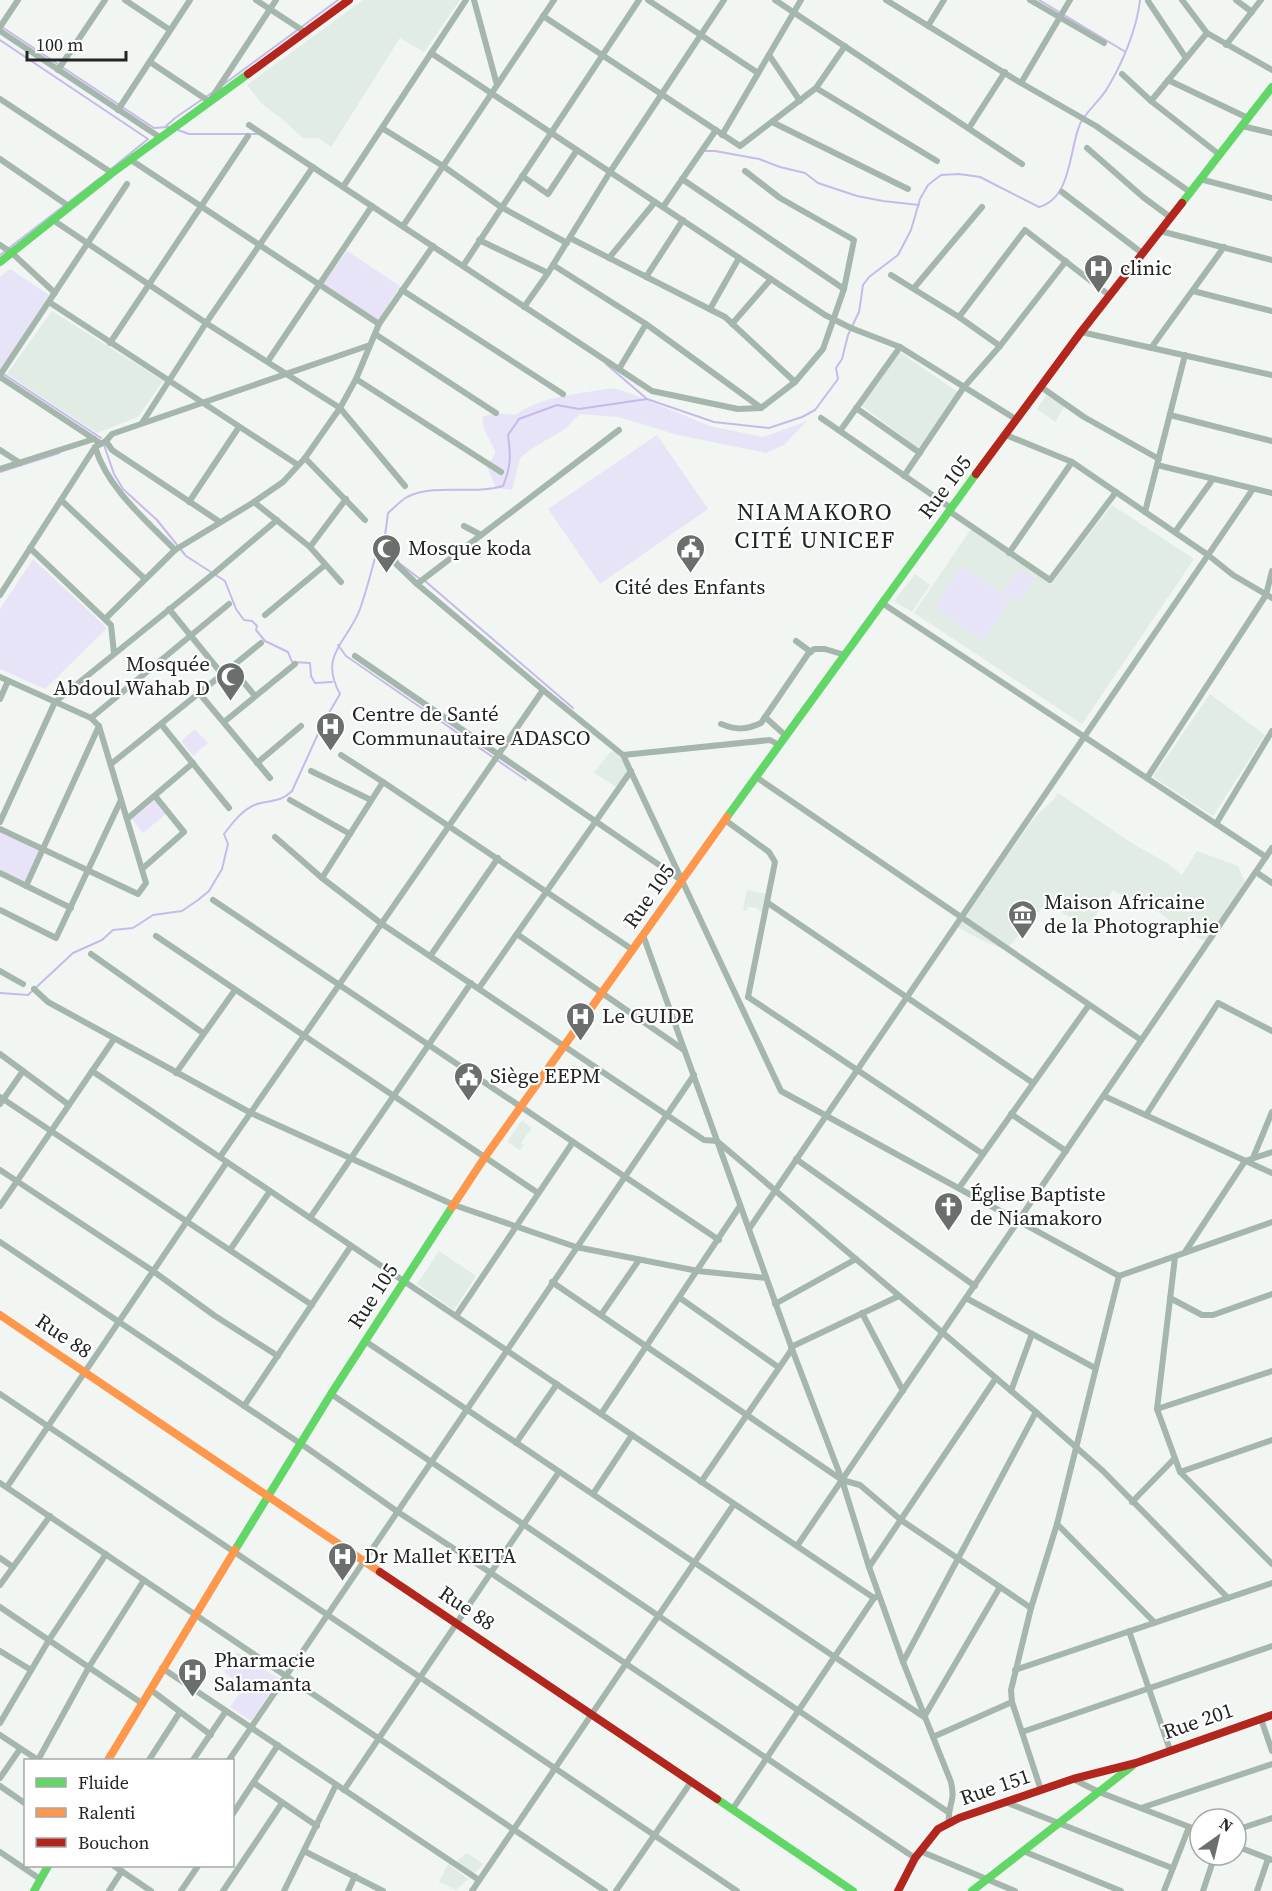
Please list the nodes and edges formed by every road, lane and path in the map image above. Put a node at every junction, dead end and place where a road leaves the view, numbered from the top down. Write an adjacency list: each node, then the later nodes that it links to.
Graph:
1 (18, 0): 30 (street)
2 (105, 0): 43 (street)
3 (125, 0): 31 (street)
4 (190, 0): 31 (street)
5 (256, 0): 24 (street)
6 (276, 0): 24 (street)
7 (349, 0): 32 (street)
8 (466, 0): 38 (street)
9 (474, 0): 50 (street)
10 (554, 0): 27 (street)
11 (639, 0): 39 (street)
12 (648, 0): 34 (street)
13 (724, 0): 34 (street)
14 (775, 0): 25 (street)
15 (801, 0): 25 (street)
16 (886, 0): 29 (street)
17 (944, 0): 29 (street)
18 (1030, 0): 28 (street)
19 (1070, 0): 28 (street)
20 (1182, 0): 33 (street)
21 (1236, 0): 26 (street)
22 (1261, 0): 26 (street)
23 (1148, 2): 41 (street)
24 (270, 9): 32 (street); 58 (street)
25 (794, 12): 37 (street); 40 (street)
26 (1252, 12): 36 (street)
27 (543, 16): 39 (street); 50 (street)
28 (1059, 18): 35 (street); 49 (street)
29 (928, 26): 45 (street)
30 (0, 29): 43 (street)
31 (170, 30): 42 (street)
32 (305, 32): 58 (street)
33 (1207, 33): 36 (street); 41 (street)
34 (701, 35): 46 (street); 54 (street)
35 (1104, 43)
36 (1226, 45): 44 (street)
37 (844, 46): 52 (street); 65 (street)
38 (431, 53): 53 (street); 64 (street)
39 (602, 55): 54 (street); 67 (street)
40 (769, 55): 46 (street); 56 (street)
41 (1186, 58): 48 (street)
42 (150, 62): 58 (street); 59 (street)
43 (58, 70): 59 (street)
44 (1272, 70)
45 (1005, 72): 49 (street); 65 (street)
46 (758, 73): 69 (street)
47 (1122, 74): 57 (street)
48 (1168, 80): 57 (street); 60 (street)
49 (1021, 84): 91 (street)
50 (497, 85): 53 (street)
51 (1272, 87): 60 (street, Rue 105)
52 (816, 88): 56 (street); 77 (street)
53 (492, 93): 67 (street); 79 (street)
54 (662, 94): 66 (street); 82 (street)
55 (0, 99): 83 (street)
56 (800, 100): 61 (street)
57 (1151, 101): 74 (street)
58 (209, 102): 71 (street)
59 (118, 110): 71 (street)
60 (1248, 118): 63 (street, Rue 105)
61 (772, 122): 69 (street); 89 (street)
62 (249, 125): 80 (street)
63 (1242, 126): 68 (street); 74 (street, Rue 105)
64 (382, 128): 79 (street); 88 (street)
65 (969, 128): 78 (street)
66 (716, 130): 69 (street); 85 (street)
67 (551, 133): 73 (street); 84 (street)
68 (1272, 134)
69 (722, 135)
70 (248, 136): 96 (street)
71 (161, 138): 76 (street)
72 (1087, 148): 100 (street)
73 (577, 150): 82 (street); 84 (street)
74 (1220, 154): 86 (street, Rue 105)
75 (0, 159): 95 (street)
76 (131, 160): 83 (street); 96 (street)
77 (937, 161)
78 (1022, 164)
79 (442, 166): 97 (street); 103 (street)
80 (313, 167): 88 (street); 109 (street)
81 (745, 171): 129 (street)
82 (610, 172): 93 (street); 106 (street)
83 (112, 173): 95 (street)
84 (522, 176): 97 (street)
85 (682, 179): 98 (street); 129 (street)
86 (1200, 179): 91 (street, Rue 105); 92 (street)
87 (126, 184): 107 (street)
88 (343, 187): 94 (street)
89 (908, 189)
90 (1062, 192): 113 (street)
91 (1190, 192): 100 (street, Rue 105)
92 (1272, 198)
93 (655, 202): 98 (street); 114 (street)
94 (372, 206): 103 (street); 126 (street)
95 (70, 207): 101 (street)
96 (201, 207): 109 (street); 125 (street)
97 (501, 207): 105 (street); 106 (street)
98 (663, 207): 102 (street)
99 (982, 207): 127 (street)
100 (1170, 217): 104 (street, Rue 105)
101 (53, 220): 107 (street); 112 (street)
102 (683, 220): 115 (street); 123 (street)
103 (403, 226): 110 (street)
104 (1160, 231): 111 (street); 113 (street, Rue 105)
105 (479, 240): 120 (street); 121 (street)
106 (568, 241): 114 (street); 119 (street)
107 (88, 243): 125 (street); 131 (street)
108 (0, 245): 112 (street)
109 (260, 245): 126 (street); 139 (street)
110 (433, 246): 120 (street); 128 (street)
111 (1224, 247): 116 (street); 130 (street)
112 (12, 253): 118 (street); 131 (street)
113 (1142, 254): 132 (street, Rue 105)
114 (609, 258): 123 (street)
115 (739, 258): 124 (street); 135 (street)
116 (1272, 260)
117 (1066, 261): 132 (street); 137 (street); 147 (street)
118 (0, 262)
119 (553, 265): 121 (street); 141 (street)
120 (463, 266): 134 (street)
121 (548, 273): 134 (street)
122 (891, 274): 127 (street)
123 (646, 277): 135 (street)
124 (771, 279): 138 (street); 142 (street)
125 (149, 283): 139 (street); 145 (street)
126 (319, 284): 140 (street); 151 (street)
127 (914, 288): 137 (street)
128 (402, 290): 140 (street); 161 (street)
129 (844, 290): 138 (street)
130 (1193, 291): 136 (street); 149 (street)
131 (55, 293): 133 (street)
132 (1110, 295): 143 (street, Rue 105)
133 (49, 302): 145 (street); 155 (street)
134 (524, 307): 152 (street)
135 (710, 309): 142 (street)
136 (1272, 311)
137 (959, 316): 147 (street)
138 (833, 319): 148 (street); 158 (street)
139 (206, 323): 151 (street); 157 (street)
140 (379, 324): 144 (street)
141 (646, 324): 152 (street); 164 (street)
142 (732, 324): 158 (street)
143 (1081, 332): 149 (street); 160 (street, Rue 105)
144 (375, 334): 146 (street); 166 (street)
145 (110, 343): 157 (street)
146 (370, 345): 153 (street); 156 (street)
147 (1000, 346): 159 (street)
148 (900, 347): 159 (street); 165 (street)
149 (1151, 348): 150 (street)
150 (1185, 355): 154 (street); 167 (street)
151 (268, 361): 153 (street)
152 (619, 369): 164 (street)
153 (288, 374): 162 (street); 163 (street)
154 (1272, 375)
155 (0, 376): 176 (street)
156 (356, 379): 163 (street); 185 (street)
157 (169, 381): 162 (street); 170 (street)
158 (795, 382): 164 (street)
159 (964, 387): 169 (street); 178 (street)
160 (1041, 387): 169 (street, Rue 105); 181 (street)
161 (563, 394)
162 (202, 403): 170 (street); 171 (street)
163 (340, 408): 179 (street); 188 (street)
164 (761, 408)
165 (856, 408): 173 (street); 178 (street)
166 (496, 413)
167 (1170, 415): 175 (street); 181 (street)
168 (821, 418): 173 (street)
169 (1017, 420): 174 (street, Rue 105)
170 (142, 423): 176 (street)
171 (239, 427): 183 (street); 194 (street)
172 (620, 430): 203 (street)
173 (840, 431): 186 (street)
174 (1006, 435): 180 (street); 196 (street, Rue 105)
175 (1272, 441)
176 (99, 443): 182 (street); 193 (street); 194 (street); 207 (street)
177 (0, 450): 182 (street)
178 (920, 453): 186 (street)
179 (305, 458): 183 (street); 192 (street)
180 (1072, 462): 190 (street); 208 (street)
181 (1158, 462): 187 (street); 197 (street)
182 (20, 463): 184 (street)
183 (298, 465): 195 (street)
184 (1, 470)
185 (501, 472)
186 (904, 476): 196 (street)
187 (1213, 479): 189 (street); 202 (street)
188 (405, 486)
189 (1252, 489): 191 (street); 209 (street)
190 (1116, 492): 197 (street); 208 (street)
191 (1272, 493)
192 (346, 499): 199 (street); 204 (street)
193 (61, 500): 205 (street); 212 (street)
194 (189, 502): 200 (street)
195 (254, 502): 198 (street); 200 (street)
196 (950, 509): 208 (street); 217 (street, Rue 105)
197 (1145, 512): 202 (street)
198 (277, 520): 204 (street); 219 (street)
199 (365, 520)
200 (220, 522): 207 (street)
201 (465, 526): 203 (street)
202 (1175, 532): 209 (street)
203 (481, 535): 214 (street)
204 (310, 547): 210 (street)
205 (30, 548): 216 (street); 221 (street)
206 (384, 549): 214 (street)
207 (175, 550): 212 (street)
208 (1009, 553)
209 (1208, 555): 215 (street); 248 (street)
210 (325, 565): 213 (street); 220 (street)
211 (1272, 571): 215 (street)
212 (145, 579): 221 (street)
213 (341, 582)
214 (417, 584): 234 (street)
215 (1269, 594): 260 (street)
216 (0, 595)
217 (882, 603): 227 (street, Rue 105); 248 (street)
218 (229, 604): 222 (street)
219 (169, 609): 222 (street); 226 (street)
220 (265, 615)
221 (105, 619): 226 (street)
222 (191, 636): 231 (street); 240 (street)
223 (796, 641): 225 (street)
224 (261, 643): 230 (street)
225 (811, 652): 227 (street); 239 (street)
226 (114, 653): 238 (street)
227 (845, 655): 247 (street, Rue 105)
228 (355, 656): 251 (street)
229 (295, 664): 236 (street)
230 (231, 667): 231 (street); 236 (street)
231 (222, 674): 235 (street)
232 (0, 677): 233 (street)
233 (8, 681): 237 (street); 238 (street)
234 (543, 690): 251 (street); 252 (street)
235 (200, 693): 241 (street); 242 (street)
236 (255, 696): 241 (street)
237 (0, 699)
238 (55, 702): 240 (street); 270 (street)
239 (765, 717): 243 (street); 247 (street)
240 (92, 718): 244 (street)
241 (224, 722): 253 (street)
242 (160, 724): 254 (street); 255 (street)
243 (721, 724)
244 (99, 726): 254 (street); 277 (street)
245 (301, 726): 253 (street)
246 (1272, 731): 271 (street)
247 (786, 736): 249 (street, Rue 105)
248 (1084, 736): 260 (street); 293 (street)
249 (779, 746): 252 (street); 258 (street, Rue 105)
250 (341, 755): 261 (street)
251 (498, 755): 269 (street); 272 (street)
252 (623, 755): 257 (street)
253 (257, 762): 259 (street)
254 (111, 764): 263 (street)
255 (193, 764): 262 (street); 266 (street)
256 (311, 771): 265 (street)
257 (631, 771): 269 (street); 285 (street)
258 (756, 777): 268 (street, Rue 105); 293 (street)
259 (270, 778)
260 (1147, 778): 271 (street)
261 (384, 782): 265 (street); 272 (street)
262 (154, 796): 267 (street); 280 (street)
263 (121, 800): 267 (street); 281 (street)
264 (290, 800): 274 (street)
265 (371, 800): 274 (street)
266 (229, 808)
267 (127, 819): 280 (street)
268 (725, 820): 285 (street, Rue 105); 290 (street)
269 (596, 821): 285 (street); 288 (street)
270 (0, 822)
271 (1216, 824): 278 (street)
272 (449, 826): 279 (street); 294 (street)
273 (0, 829): 277 (street)
274 (350, 834): 284 (street)
275 (275, 837): 284 (street)
276 (1272, 848): 278 (street)
277 (42, 850): 281 (street); 287 (street)
278 (1266, 857): 282 (street)
279 (498, 858): 288 (street); 300 (street)
280 (142, 869): 281 (street)
281 (88, 871): 291 (street)
282 (1256, 872): 286 (street); 317 (street)
283 (0, 873): 287 (street)
284 (322, 878): 294 (street)
285 (682, 880): 296 (street, Rue 105); 311 (street)
286 (1272, 883)
287 (26, 886): 291 (street)
288 (547, 892): 295 (street); 298 (street)
289 (213, 900): 304 (street)
290 (768, 903): 309 (street); 310 (street)
291 (71, 908): 292 (street)
292 (0, 910)
293 (961, 917): 310 (street); 312 (street)
294 (382, 924): 300 (street); 304 (street)
295 (517, 934): 305 (street); 308 (street)
296 (644, 935): 298 (street, Rue 105); 320 (street)
297 (156, 936): 307 (street)
298 (633, 950): 308 (street, Rue 105)
299 (91, 954): 314 (street)
300 (430, 955): 302 (street)
301 (0, 971): 303 (street)
302 (471, 982): 305 (street); 318 (street)
303 (23, 984)
304 (339, 985): 315 (street); 318 (street)
305 (479, 988): 319 (street)
306 (34, 989): 316 (street)
307 (235, 990): 314 (street); 315 (street)
308 (602, 993): 319 (street, Rue 105); 320 (street)
309 (747, 997): 311 (street); 322 (street)
310 (907, 997): 322 (street); 327 (street)
311 (738, 1000): 337 (street)
312 (1089, 1005): 317 (street); 327 (street)
313 (1272, 1031): 338 (street)
314 (203, 1034): 325 (street)
315 (304, 1036): 328 (street); 334 (street)
316 (114, 1039): 324 (street); 325 (street)
317 (1141, 1040): 329 (street)
318 (428, 1045): 328 (street); 332 (street)
319 (565, 1046): 332 (street, Rue 105); 335 (street)
320 (684, 1050): 326 (street)
321 (0, 1054): 323 (street)
322 (857, 1070): 337 (street); 344 (street)
323 (23, 1071): 330 (street); 331 (street)
324 (92, 1071): 331 (street); 345 (street)
325 (176, 1072): 334 (street)
326 (694, 1075): 335 (street); 340 (street)
327 (1033, 1083): 336 (street)
328 (393, 1096): 346 (street); 347 (street)
329 (1104, 1096): 338 (street); 342 (street)
330 (1, 1100): 339 (street)
331 (69, 1105): 339 (street)
332 (521, 1107): 341 (street); 346 (street, Rue 105)
333 (1272, 1112): 348 (street)
334 (251, 1113): 345 (street); 347 (street)
335 (666, 1114): 340 (street); 354 (street)
336 (1011, 1114): 342 (street); 344 (street)
337 (826, 1116): 349 (street); 356 (street)
338 (1146, 1116): 350 (street)
339 (51, 1131): 355 (street); 364 (street)
340 (717, 1141): 358 (street); 362 (street)
341 (573, 1142): 354 (street); 359 (street)
342 (1066, 1151): 365 (street)
343 (1272, 1152): 348 (street)
344 (983, 1154): 356 (street)
345 (220, 1157): 351 (street)
346 (485, 1157): 359 (street); 361 (street, Rue 105)
347 (351, 1158): 361 (street); 363 (street)
348 (1253, 1158): 350 (street)
349 (796, 1160): 358 (street); 384 (street)
350 (1245, 1161): 353 (street); 374 (street)
351 (227, 1162): 357 (street); 364 (street)
352 (0, 1170): 355 (street)
353 (1272, 1173)
354 (624, 1176): 369 (street); 372 (street)
355 (17, 1182): 360 (street); 379 (street)
356 (958, 1188): 365 (street)
357 (270, 1191): 363 (street); 373 (street)
358 (775, 1191): 368 (street); 376 (street)
359 (538, 1193): 367 (street)
360 (0, 1206)
361 (454, 1206): 367 (street); 382 (street, Rue 105)
362 (740, 1206): 368 (street); 369 (street)
363 (310, 1218): 371 (street)
364 (187, 1221): 373 (street); 379 (street)
365 (1019, 1221): 380 (street); 384 (street)
366 (1272, 1222): 374 (street)
367 (517, 1226): 372 (street); 394 (street)
368 (749, 1229): 381 (street)
369 (718, 1240): 378 (street)
370 (0, 1242): 396 (street)
371 (351, 1246): 382 (street); 391 (street)
372 (576, 1247): 377 (street); 383 (street)
373 (230, 1250): 391 (street)
374 (1184, 1254): 375 (street)
375 (1175, 1257): 380 (street); 389 (street)
376 (856, 1259): 386 (street); 390 (street)
377 (639, 1260): 378 (street); 395 (street)
378 (698, 1270): 381 (street); 387 (street)
379 (153, 1271): 396 (street); 403 (street)
380 (1119, 1276): 405 (street)
381 (766, 1278): 390 (street)
382 (404, 1282): 394 (street); 399 (street, Rue 105)
383 (552, 1282): 395 (street); 402 (street)
384 (975, 1286): 388 (street)
385 (1272, 1294): 389 (street)
386 (899, 1296): 392 (street); 397 (street)
387 (680, 1298): 400 (street); 404 (street)
388 (966, 1298): 397 (street); 398 (street)
389 (1170, 1298): 415 (street)
390 (775, 1304): 401 (street)
391 (312, 1305): 403 (street)
392 (862, 1313): 401 (street); 410 (street)
393 (0, 1315): 406 (street, Rue 88)
394 (456, 1316): 402 (street)
395 (601, 1316): 400 (street)
396 (119, 1322): 406 (street); 414 (street)
397 (943, 1333): 408 (street); 410 (street)
398 (1032, 1334): 405 (street); 411 (street)
399 (365, 1341): 413 (street, Rue 105); 416 (street)
400 (647, 1347): 418 (street); 419 (street)
401 (791, 1348): 404 (street); 430 (street)
402 (507, 1350): 409 (street); 416 (street)
403 (278, 1356): 414 (street)
404 (778, 1367): 419 (street)
405 (1095, 1368): 425 (street)
406 (85, 1371): 420 (street); 435 (street, Rue 88)
407 (1272, 1371): 415 (street)
408 (996, 1378): 411 (street); 440 (street)
409 (557, 1384): 418 (street); 423 (street)
410 (903, 1391): 430 (street)
411 (1011, 1391): 417 (street)
412 (0, 1394): 420 (street)
413 (331, 1395): 424 (street, Rue 105); 427 (street)
414 (244, 1406): 424 (street)
415 (1157, 1409): 426 (street)
416 (467, 1410): 423 (street); 427 (street)
417 (1036, 1412): 425 (street); 447 (street)
418 (601, 1414): 421 (street)
419 (746, 1414): 430 (street); 431 (street)
420 (48, 1427): 433 (street); 444 (street)
421 (632, 1435): 431 (street); 434 (street)
422 (1272, 1440): 429 (street)
423 (516, 1443): 428 (street)
424 (300, 1444): 435 (street, Rue 105); 438 (street)
425 (1076, 1448): 436 (street); 441 (street)
426 (1174, 1459): 429 (street); 436 (street)
427 (431, 1462): 438 (street); 442 (street)
428 (559, 1472): 434 (street); 442 (street)
429 (1179, 1472): 450 (street)
430 (842, 1480): 440 (street); 443 (street); 452 (street)
431 (701, 1482): 437 (street)
432 (0, 1483): 433 (street)
433 (7, 1487): 439 (street)
434 (592, 1494): 449 (street)
435 (268, 1496): 444 (street, Rue 105); 448 (street, Rue 88)
436 (1132, 1502): 459 (street)
437 (734, 1504): 443 (street); 449 (street)
438 (398, 1512): 448 (street); 453 (street)
439 (50, 1516): 445 (street); 451 (street)
440 (901, 1520): 447 (street); 452 (street)
441 (1058, 1524): 461 (street); 465 (street)
442 (524, 1525): 453 (street); 464 (street)
443 (798, 1546): 458 (street)
444 (234, 1552): 462 (street, Rue 105); 463 (street)
445 (106, 1554): 454 (street); 468 (street)
446 (0, 1558): 451 (street)
447 (958, 1559): 457 (street); 472 (street)
448 (365, 1561): 463 (street); 466 (street, Rue 88)
449 (694, 1563): 464 (street); 471 (street)
450 (1272, 1564)
451 (13, 1567): 456 (street)
452 (870, 1567): 458 (street)
453 (492, 1572): 466 (street); 473 (street)
454 (144, 1580): 462 (street); 474 (street)
455 (1272, 1583): 459 (street)
456 (0, 1585)
457 (1000, 1587): 461 (street); 489 (street)
458 (877, 1597): 471 (street); 472 (street)
459 (1228, 1598): 465 (street)
460 (0, 1607): 468 (street)
461 (1031, 1608): 477 (street)
462 (196, 1615): 475 (street, Rue 105); 478 (street)
463 (328, 1615): 478 (street); 479 (street)
464 (658, 1615): 473 (street); 484 (street)
465 (1154, 1622): 467 (street)
466 (457, 1623): 479 (street); 487 (street, Rue 88)
467 (1129, 1631): 477 (street); 480 (street)
468 (49, 1640): 474 (street); 476 (street)
469 (1272, 1646): 480 (street)
470 (0, 1651): 476 (street)
471 (834, 1657): 484 (street); 489 (street)
472 (903, 1662): 489 (street)
473 (626, 1663): 487 (street); 502 (street)
474 (89, 1667): 483 (street); 504 (street)
475 (162, 1668): 481 (street, Rue 105); 485 (street)
476 (31, 1670): 491 (street)
477 (1015, 1670): 482 (street)
478 (287, 1677): 492 (street); 497 (street)
479 (421, 1678): 497 (street); 511 (street)
480 (1149, 1688): 493 (street); 500 (street)
481 (151, 1690): 483 (street, Rue 105); 486 (street)
482 (1012, 1702): 493 (street); 496 (street)
483 (142, 1704): 505 (street, Rue 105)
484 (799, 1710): 502 (street); 527 (street)
485 (226, 1711): 492 (street); 495 (street)
486 (180, 1712): 495 (street); 506 (street)
487 (592, 1714): 511 (street); 514 (street, Rue 88)
488 (1272, 1715): 490 (street, Rue 201)
489 (924, 1717): 496 (street)
490 (1261, 1719): 500 (street, Rue 201); 501 (street)
491 (0, 1723)
492 (251, 1727): 498 (street); 508 (street)
493 (1022, 1732): 519 (street)
494 (0, 1735): 499 (street)
495 (211, 1735): 507 (street)
496 (933, 1737): 527 (street)
497 (380, 1739): 518 (street); 535 (street)
498 (278, 1746): 515 (street); 516 (street)
499 (20, 1749): 503 (street); 512 (street)
500 (1170, 1750): 509 (street, Rue 201)
501 (1272, 1752)
502 (767, 1758): 525 (street); 541 (street)
503 (36, 1759)
504 (39, 1759)
505 (109, 1759)
506 (150, 1759)
507 (194, 1759)
508 (230, 1759)
509 (1136, 1763): 513 (street, Rue 151); 520 (street)
510 (1272, 1764): 524 (street)
511 (555, 1768): 535 (street); 536 (street)
512 (0, 1778)
513 (1072, 1779): 519 (street, Rue 151); 520 (street)
514 (691, 1782): 525 (street, Rue 88); 536 (street)
515 (254, 1784): 523 (street); 526 (street)
516 (336, 1785): 518 (street); 531 (street)
517 (0, 1786): 522 (street)
518 (344, 1790): 552 (street)
519 (1041, 1790): 521 (street, Rue 151)
520 (1099, 1792): 524 (street); 530 (street)
521 (1005, 1802): 529 (street, Rue 151); 530 (street)
522 (24, 1803)
523 (282, 1803): 531 (street); 557 (street)
524 (1141, 1808): 533 (street)
525 (732, 1810): 565 (street, Rue 88)
526 (234, 1812)
527 (948, 1812): 529 (street)
528 (1272, 1818): 532 (street)
529 (949, 1823): 541 (street, Rue 151)
530 (1059, 1823): 538 (street); 547 (street)
531 (317, 1826): 537 (street)
532 (1248, 1826)
533 (1188, 1827)
534 (1188, 1829): 547 (street)
535 (514, 1830): 552 (street); 562 (street)
536 (654, 1835): 563 (street); 564 (street)
537 (304, 1851): 549 (street); 558 (street)
538 (1023, 1851): 551 (street); 569 (street)
539 (1248, 1851): 542 (street)
540 (0, 1852): 550 (street)
541 (917, 1854): 551 (street); 566 (street, Rue 151)
542 (1270, 1860): 572 (street)
543 (47, 1867): 550 (street)
544 (116, 1867): 548 (street)
545 (195, 1867): 556 (street)
546 (1211, 1867): 571 (street)
547 (1172, 1869): 570 (street)
548 (122, 1871): 554 (street); 555 (street)
549 (355, 1876): 559 (street); 560 (street)
550 (40, 1879): 553 (street)
551 (986, 1879): 567 (street); 568 (street)
552 (478, 1880): 561 (street)
553 (34, 1891)
554 (109, 1891)
555 (151, 1891)
556 (181, 1891)
557 (222, 1891)
558 (284, 1891)
559 (348, 1891)
560 (383, 1891)
561 (472, 1891)
562 (604, 1891)
563 (616, 1891)
564 (737, 1891)
565 (853, 1891)
566 (898, 1891)
567 (972, 1891)
568 (1015, 1891)
569 (1122, 1891)
570 (1164, 1891)
571 (1203, 1891)
572 (1257, 1891)

